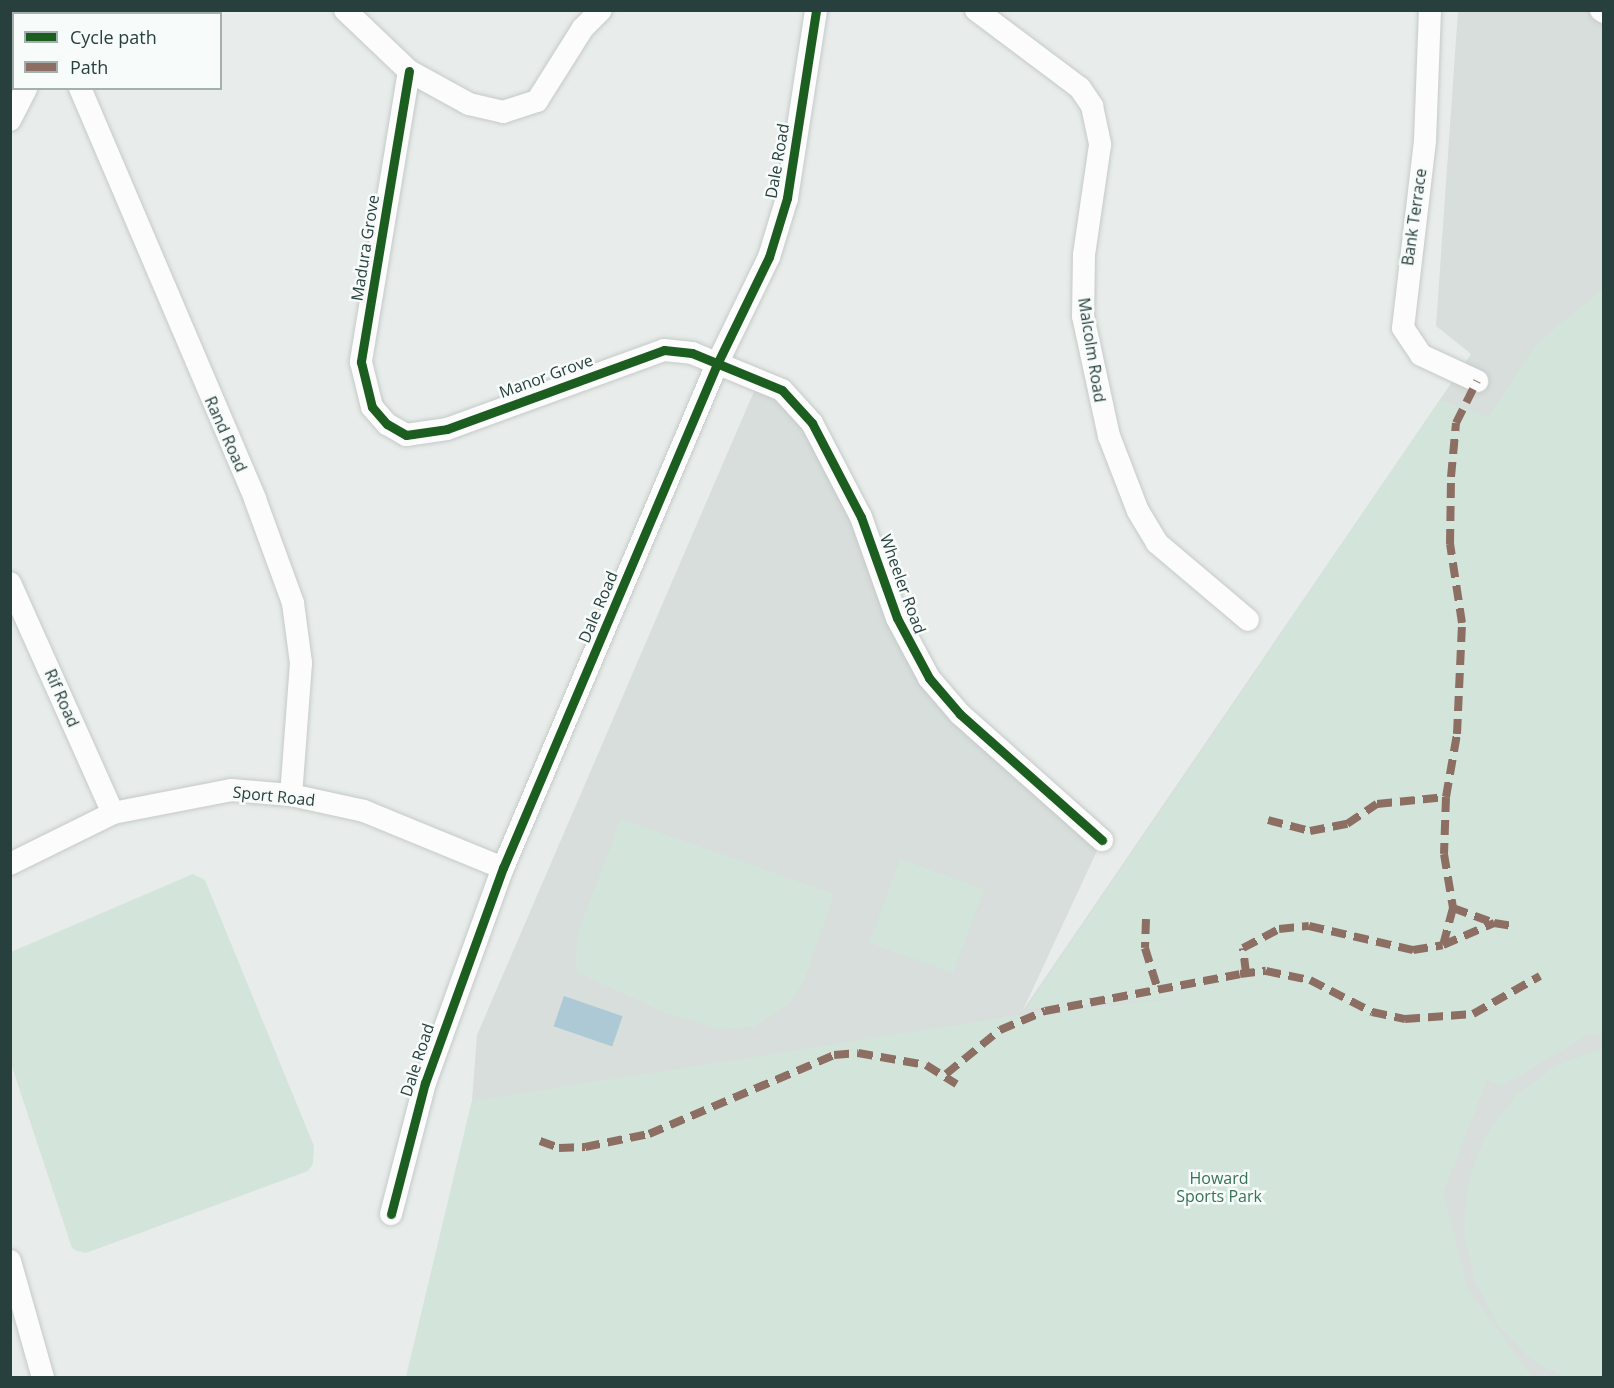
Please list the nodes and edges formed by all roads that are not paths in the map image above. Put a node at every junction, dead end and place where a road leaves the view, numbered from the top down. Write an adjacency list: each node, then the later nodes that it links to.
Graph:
1 (345, 10): 6 (street)
2 (601, 10): 6 (street)
3 (816, 10): 10 (street, Dale Road)
4 (976, 10): 14 (street, Malcolm Road)
5 (1430, 10): 11 (street, Bank Terrace)
6 (409, 71): 12 (street, Madura Grove)
7 (26, 90): 9 (street)
8 (82, 90): 15 (street, Rand Road)
9 (10, 120)
10 (717, 364): 12 (street, Manor Grove); 17 (street, Wheeler Road); 19 (street, Dale Road)
11 (1477, 381)
12 (387, 424)
13 (10, 583): 16 (street, Rif Road)
14 (1248, 620)
15 (291, 795): 16 (street, Sport Road); 19 (street, Sport Road)
16 (113, 813): 18 (street, Sport Road)
17 (1102, 840)
18 (10, 864)
19 (503, 868): 20 (street, Dale Road)
20 (391, 1214)
21 (10, 1261): 22 (street)
22 (43, 1377)

